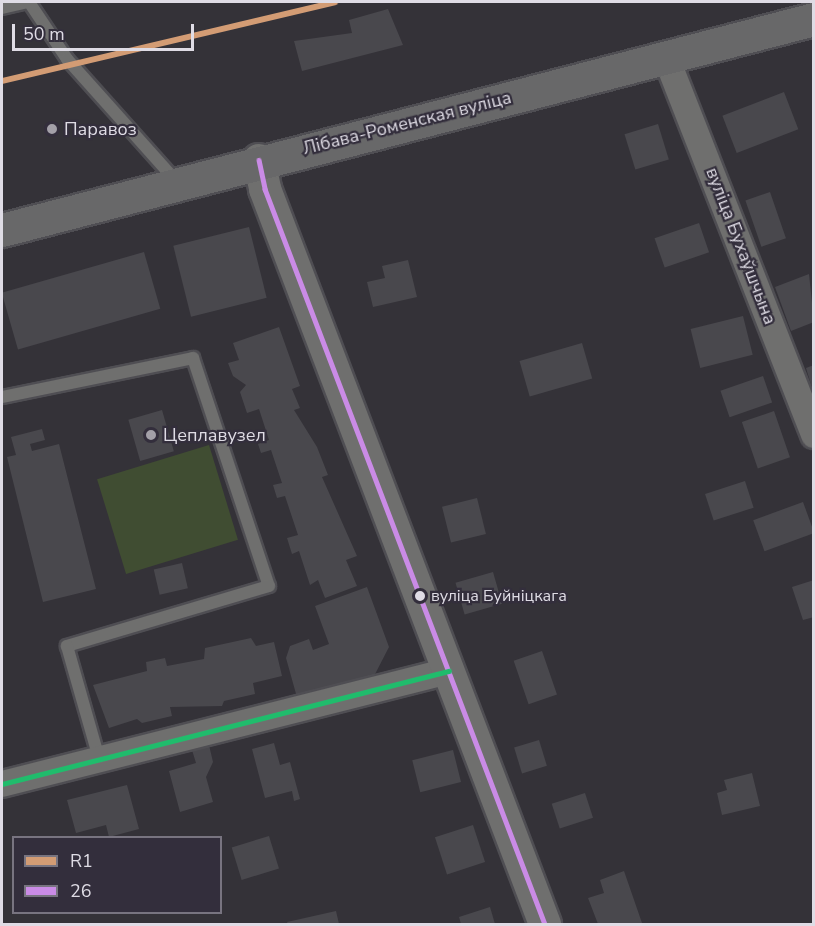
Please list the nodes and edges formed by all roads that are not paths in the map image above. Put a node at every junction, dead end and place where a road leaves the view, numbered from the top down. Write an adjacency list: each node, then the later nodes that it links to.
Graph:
1 (28, 2): 2 (lane); 6 (lane)
2 (2, 8)
3 (813, 19): 4 (main road, Лібава-Роменская вуліца)
4 (666, 57): 5 (main road, Лібава-Роменская вуліца); 9 (street, вуліца Бухаўшчына)
5 (259, 160): 6 (main road, Лібава-Роменская вуліца); 10 (street)
6 (178, 183): 7 (main road, Лібава-Роменская вуліца)
7 (2, 231)
8 (2, 397): 11 (lane)
9 (813, 435)
10 (450, 671): 11 (street); 13 (street)
11 (99, 759): 12 (street)
12 (2, 784)
13 (545, 924)

